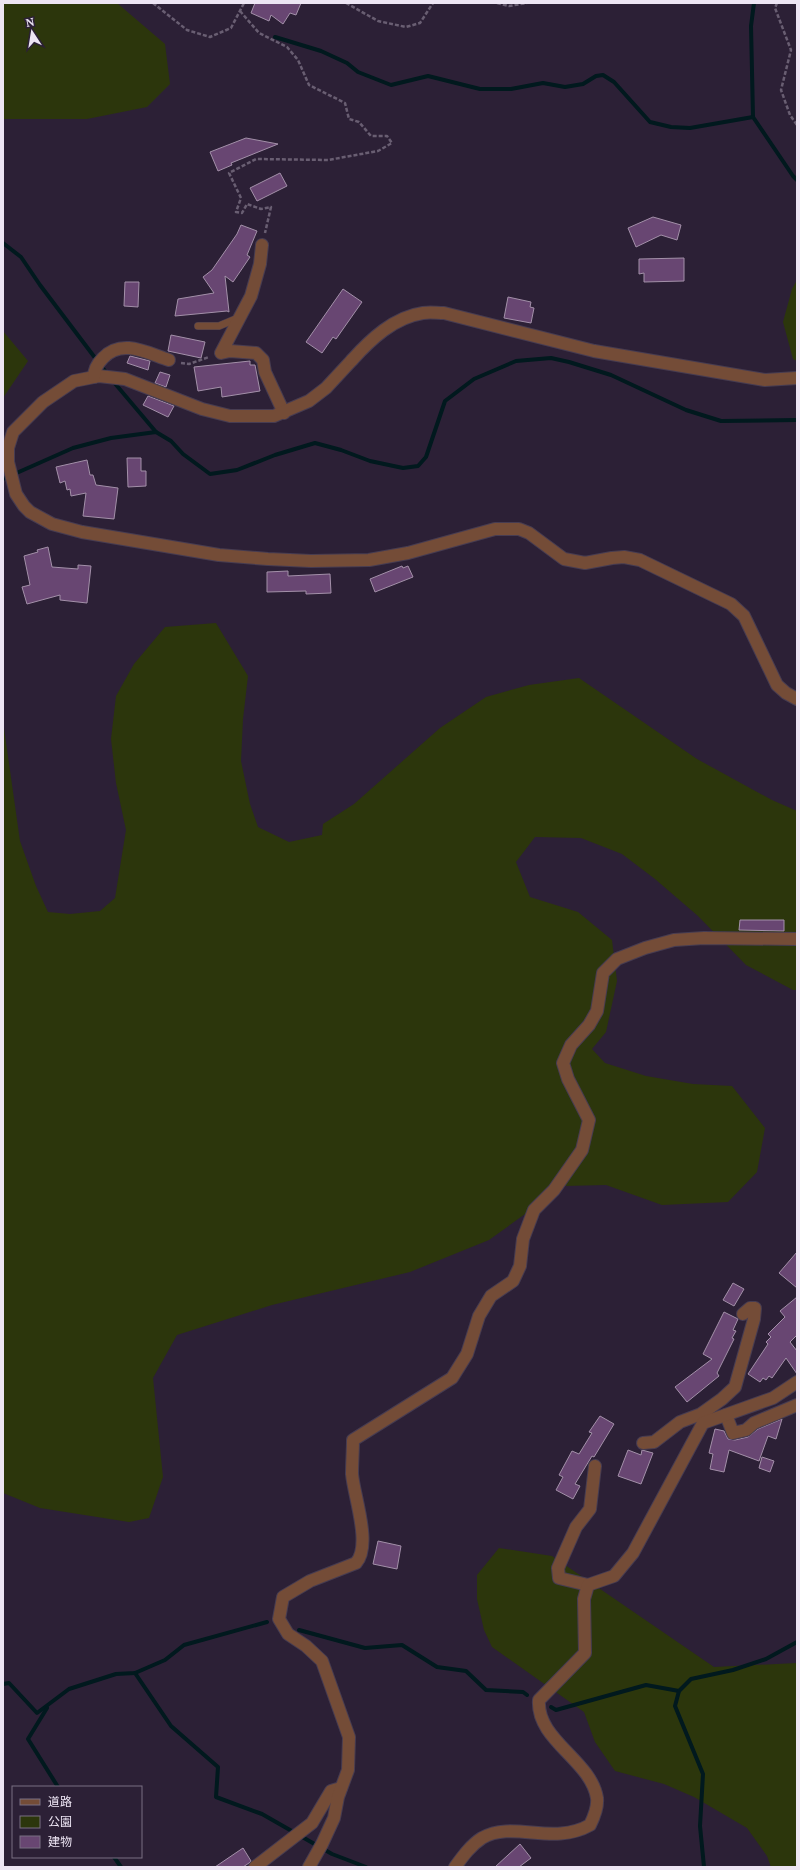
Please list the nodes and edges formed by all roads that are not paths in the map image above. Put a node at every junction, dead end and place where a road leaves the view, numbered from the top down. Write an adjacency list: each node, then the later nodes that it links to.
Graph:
1 (262, 245): 2 (street)
2 (239, 318): 3 (lane); 7 (street)
3 (198, 326)
4 (169, 360): 5 (street)
5 (98, 369): 7 (street); 8 (street)
6 (797, 378): 7 (street)
7 (284, 413)
8 (13, 432): 9 (street); 10 (street)
9 (3, 440)
10 (797, 699)
11 (797, 939): 20 (street)
12 (743, 1314): 16 (street)
13 (797, 1382): 15 (street)
14 (797, 1405): 15 (street)
15 (726, 1415): 16 (street)
16 (702, 1419): 17 (street); 19 (street)
17 (643, 1443)
18 (596, 1466): 19 (street)
19 (588, 1585): 23 (street)
20 (341, 1788): 21 (street); 22 (street)
21 (255, 1867)
22 (309, 1867)
23 (455, 1867)

